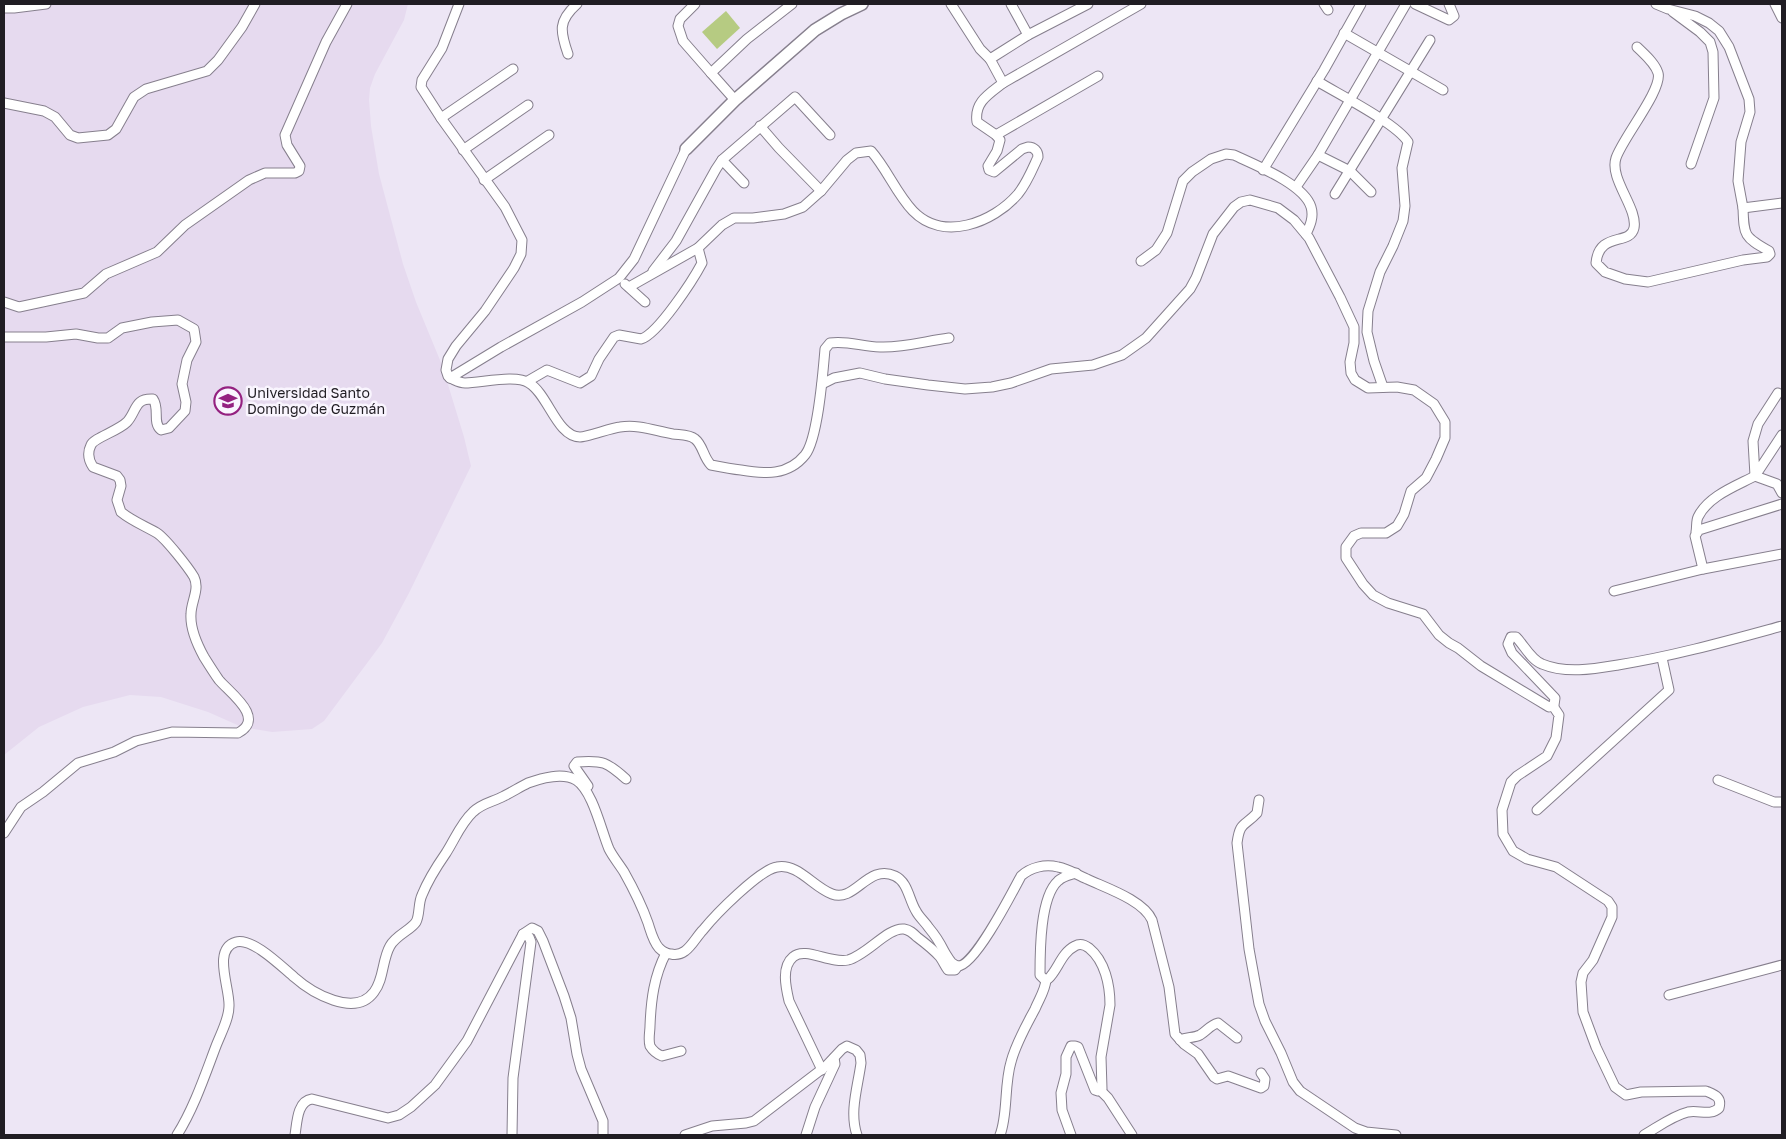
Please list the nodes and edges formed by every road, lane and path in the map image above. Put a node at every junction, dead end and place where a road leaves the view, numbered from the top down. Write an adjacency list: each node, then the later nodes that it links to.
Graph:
1 (46, 4): 19 (street)
2 (255, 4): 38 (street)
3 (347, 4): 67 (street)
4 (459, 4): 40 (street)
5 (577, 4): 27 (street)
6 (695, 4): 31 (street)
7 (792, 4): 31 (street)
8 (862, 4): 36 (street)
9 (951, 4): 28 (street)
10 (1011, 4): 23 (street)
11 (1141, 4): 34 (street)
12 (1361, 4): 22 (street)
13 (1406, 4): 26 (street)
14 (1415, 4): 15 (street)
15 (1449, 4)
16 (1656, 4): 20 (street)
17 (1775, 4): 21 (street)
18 (1082, 5): 23 (street)
19 (4, 8)
20 (1668, 9): 50 (street); 60 (street)
21 (1782, 18)
22 (1344, 33): 26 (street); 33 (street)
23 (1028, 35): 28 (street)
24 (1430, 40): 30 (street)
25 (1637, 47): 60 (street)
26 (1377, 52): 30 (street); 37 (street)
27 (568, 54)
28 (990, 59): 34 (street)
29 (513, 69): 40 (street)
30 (1409, 71): 35 (street); 41 (street)
31 (712, 73): 36 (street)
32 (1098, 76): 45 (street)
33 (1317, 81): 37 (street); 51 (street)
34 (1003, 83): 45 (street)
35 (1443, 90)
36 (735, 100): 46 (street)
37 (1349, 100): 41 (street); 48 (street)
38 (4, 103)
39 (528, 105): 47 (street)
40 (441, 118): 47 (street)
41 (1381, 119): 52 (street); 74 (street)
42 (760, 126): 43 (street); 49 (street); 56 (street)
43 (830, 134)
44 (549, 135): 53 (street)
45 (996, 135): 56 (street)
46 (686, 149): 65 (street)
47 (463, 150): 53 (street)
48 (1318, 154): 52 (street); 55 (street)
49 (722, 160): 54 (street); 64 (street)
50 (1691, 164)
51 (1263, 170): 55 (street); 63 (street)
52 (1350, 171): 57 (street); 58 (street)
53 (484, 180): 71 (street)
54 (744, 183)
55 (1296, 187): 61 (street)
56 (821, 191): 62 (street)
57 (1371, 192)
58 (1335, 194)
59 (1782, 203): 60 (street)
60 (1743, 208)
61 (1306, 234): 73 (street); 74 (street)
62 (698, 248): 64 (street); 72 (street)
63 (1142, 261)
64 (650, 275): 66 (street)
65 (619, 278): 66 (street); 71 (street)
66 (629, 287): 68 (street)
67 (4, 302)
68 (645, 302)
69 (4, 337): 94 (street)
70 (949, 338): 73 (street)
71 (450, 378): 72 (street)
72 (528, 381): 73 (street)
73 (822, 384)
74 (1383, 387): 87 (street)
75 (1778, 393): 77 (street)
76 (1782, 435): 77 (street)
77 (1755, 476): 78 (street); 81 (street)
78 (1780, 480): 79 (street)
79 (1782, 493)
80 (1782, 504): 81 (street)
81 (1696, 532): 83 (street)
82 (1782, 554): 83 (street)
83 (1703, 569): 84 (street)
84 (1614, 591)
85 (1782, 626): 86 (street)
86 (1662, 658): 87 (street); 93 (street)
87 (1553, 706): 120 (street)
88 (626, 779): 92 (street)
89 (1718, 780): 91 (street)
90 (1259, 800): 119 (street)
91 (1782, 802)
92 (595, 810): 97 (street); 109 (street)
93 (1537, 810)
94 (4, 833)
95 (1076, 873): 99 (street); 100 (street); 103 (street)
96 (523, 934): 110 (street); 111 (street); 112 (street)
97 (666, 953): 99 (street); 104 (street)
98 (1782, 965): 101 (street)
99 (958, 966): 106 (street)
100 (1046, 980): 108 (street); 116 (street)
101 (1669, 995)
102 (1237, 1038): 103 (street)
103 (1180, 1040): 107 (street)
104 (681, 1051)
105 (834, 1058): 106 (street); 114 (street); 115 (street)
106 (822, 1070): 113 (street)
107 (1261, 1073)
108 (1100, 1090): 117 (street); 118 (street)
109 (177, 1135)
110 (294, 1135)
111 (512, 1135)
112 (603, 1135)
113 (685, 1135)
114 (806, 1135)
115 (857, 1135)
116 (1000, 1135)
117 (1071, 1135)
118 (1132, 1135)
119 (1396, 1135)
120 (1644, 1135)

